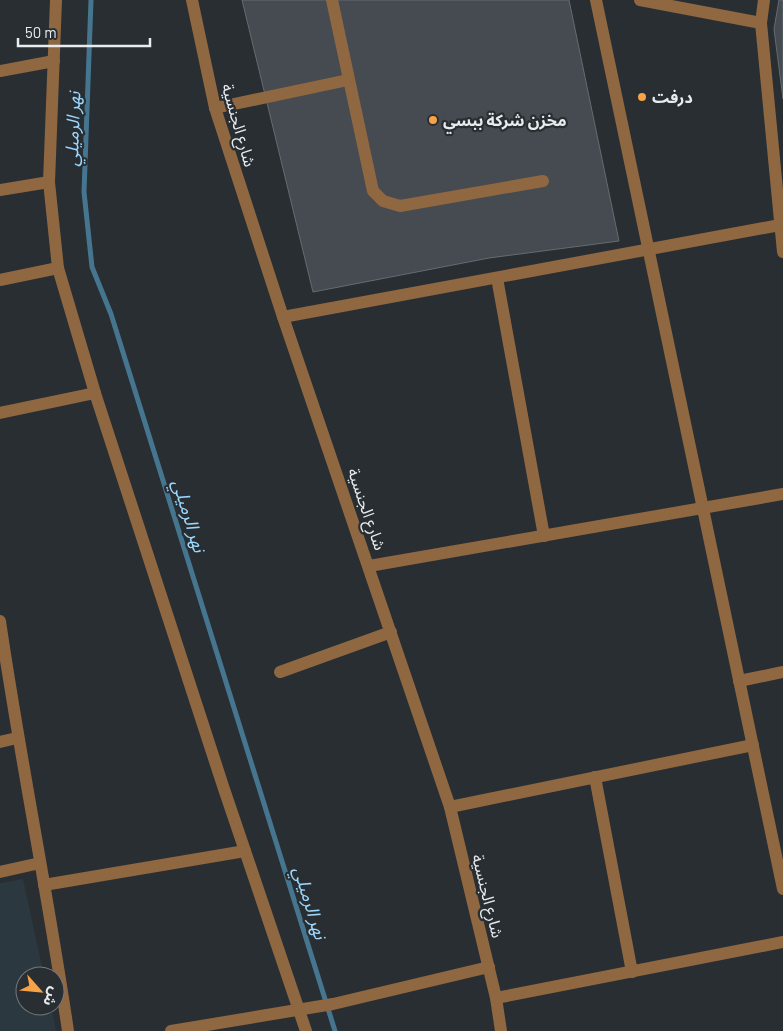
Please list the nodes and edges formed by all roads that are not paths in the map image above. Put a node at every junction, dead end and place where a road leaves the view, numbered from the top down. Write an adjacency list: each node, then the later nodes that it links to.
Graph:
1 (56, 0): 8 (street)
2 (192, 0): 11 (street, شارع الجنسية)
3 (332, 0): 10 (street)
4 (596, 0): 16 (street)
5 (640, 0): 7 (street)
6 (764, 0): 7 (street)
7 (761, 23): 15 (street)
8 (54, 61): 9 (street); 13 (street)
9 (0, 71)
10 (348, 80): 11 (street); 12 (street)
11 (215, 108): 21 (street, شارع الجنسية)
12 (543, 181)
13 (49, 182): 14 (street); 18 (street)
14 (0, 190)
15 (780, 225): 16 (street); 17 (street)
16 (648, 249): 19 (street); 25 (street)
17 (783, 252)
18 (58, 268): 20 (street); 22 (street)
19 (498, 278): 21 (street); 26 (street)
20 (0, 280)
21 (283, 318): 27 (street, شارع الجنسية)
22 (95, 393): 23 (street); 38 (street)
23 (0, 413)
24 (783, 494): 25 (street)
25 (703, 508): 26 (street); 32 (street)
26 (544, 536): 27 (street)
27 (369, 566): 29 (street, شارع الجنسية)
28 (0, 621): 33 (street)
29 (391, 632): 30 (street); 37 (street, شارع الجنسية)
30 (280, 672)
31 (783, 672): 32 (street)
32 (739, 681): 35 (street)
33 (17, 738): 34 (street); 39 (street)
34 (0, 742)
35 (753, 746): 36 (street); 40 (street)
36 (595, 777): 37 (street); 46 (street)
37 (450, 807): 45 (street, شارع الجنسية)
38 (245, 851): 42 (street); 48 (street)
39 (40, 863): 41 (street); 42 (street)
40 (780, 863): 43 (street)
41 (0, 872)
42 (44, 885): 49 (street)
43 (783, 890)
44 (783, 942): 46 (street)
45 (489, 967): 47 (street, شارع الجنسية); 48 (street)
46 (632, 972): 47 (street)
47 (496, 998): 52 (street, شارع الجنسية)
48 (304, 1009): 50 (street); 51 (street)
49 (68, 1031)
50 (171, 1031)
51 (306, 1031)
52 (500, 1031)

